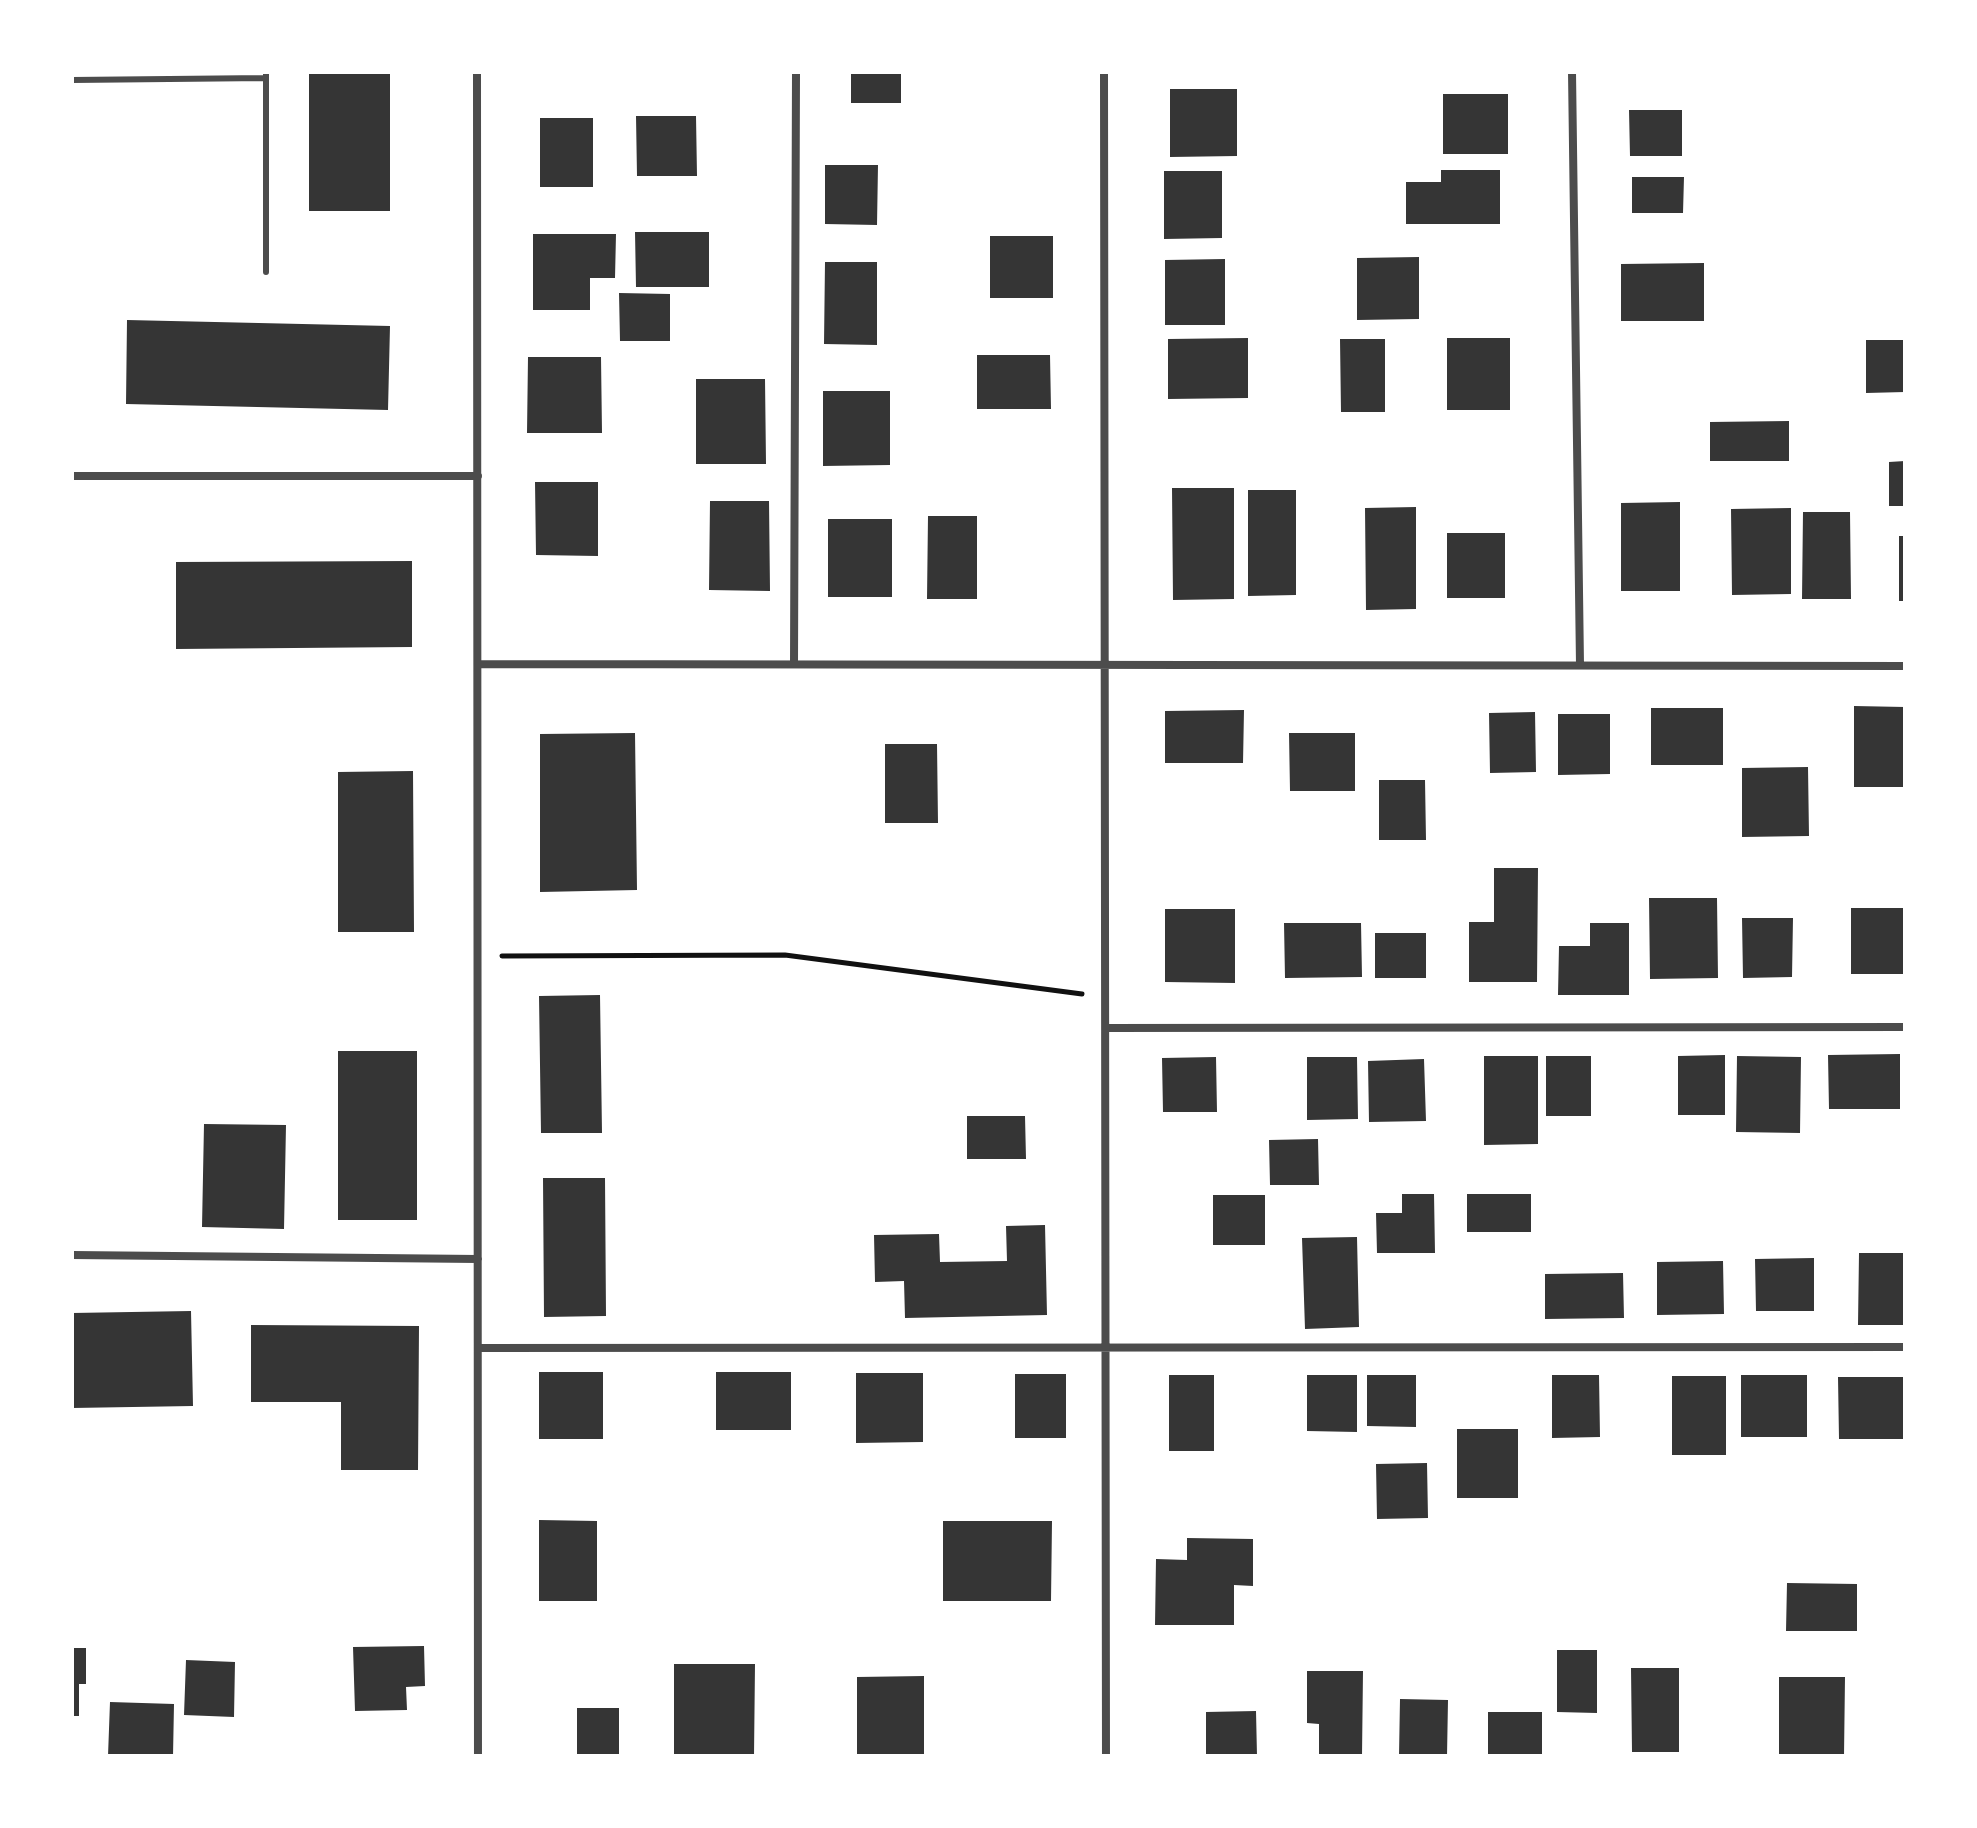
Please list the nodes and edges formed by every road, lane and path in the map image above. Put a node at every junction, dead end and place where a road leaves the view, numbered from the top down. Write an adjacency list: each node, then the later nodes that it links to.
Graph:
1 (477, 72): 9 (street)
2 (796, 72): 11 (street)
3 (1104, 72): 12 (street)
4 (1572, 72): 13 (street)
5 (266, 75): 6 (lane); 7 (lane)
6 (72, 80)
7 (266, 272)
8 (72, 476): 9 (street)
9 (478, 476): 10 (street)
10 (478, 664): 11 (street); 15 (street)
11 (794, 664): 12 (street)
12 (1105, 665): 13 (street); 16 (street)
13 (1580, 665): 14 (street)
14 (1905, 666)
15 (478, 957): 16 (path); 20 (street)
16 (1106, 997): 18 (street)
17 (1905, 1027): 18 (street)
18 (1106, 1028): 21 (street)
19 (72, 1255): 20 (street)
20 (478, 1259): 23 (street)
21 (1107, 1347): 22 (street); 23 (street); 25 (street)
22 (1905, 1347)
23 (478, 1348): 24 (street)
24 (478, 1756)
25 (1106, 1756)

